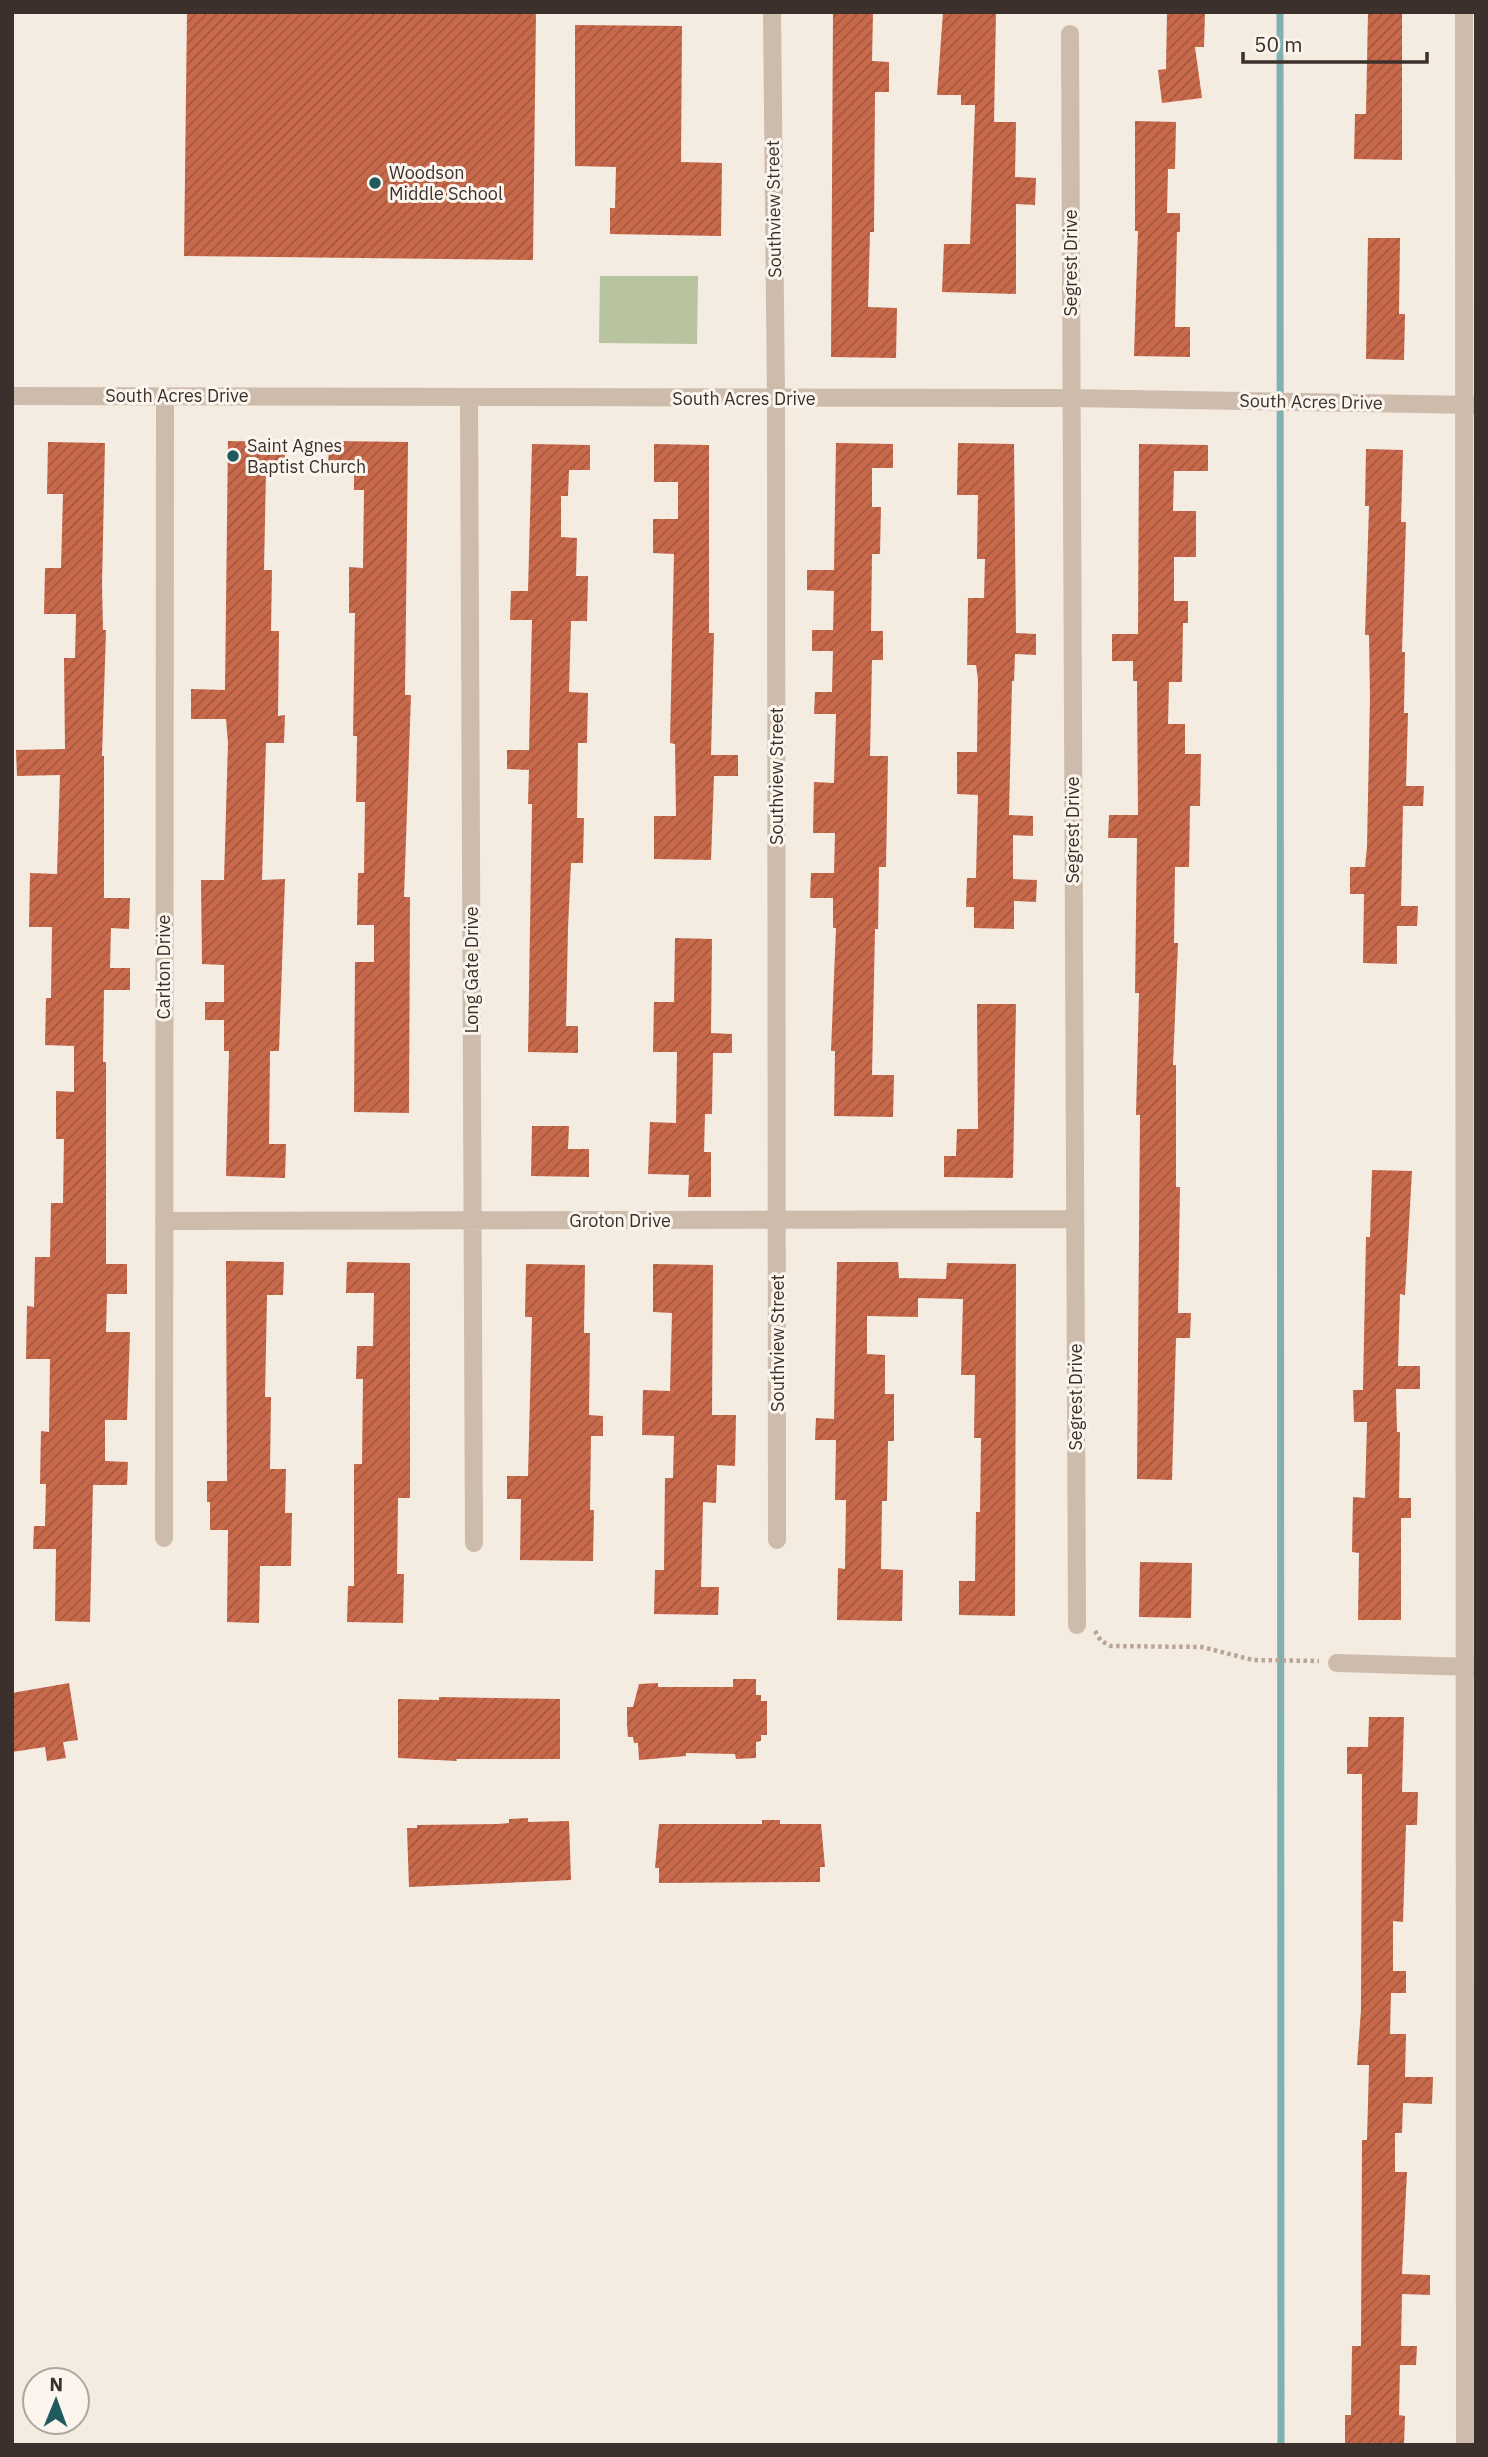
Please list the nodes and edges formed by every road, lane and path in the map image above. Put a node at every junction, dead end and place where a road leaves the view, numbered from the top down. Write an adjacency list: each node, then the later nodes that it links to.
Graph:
1 (772, 12): 9 (street, Southview Street)
2 (1464, 12): 4 (street)
3 (1070, 34): 7 (street, Segrest Drive)
4 (1470, 89): 10 (street)
5 (12, 396): 6 (street, South Acres Drive)
6 (165, 396): 8 (street, South Acres Drive); 14 (street, Carlton Drive)
7 (1072, 397): 9 (street, South Acres Drive); 10 (street, South Acres Drive); 13 (street, Segrest Drive)
8 (469, 398): 9 (street, South Acres Drive); 15 (street, Long Gate Drive)
9 (776, 399): 16 (street, Southview Street)
10 (1470, 405): 11 (street)
11 (1470, 721): 12 (street)
12 (1470, 1034): 17 (street)
13 (1075, 1219): 16 (street, Groton Drive); 21 (street, Segrest Drive)
14 (164, 1221): 15 (street, Groton Drive); 18 (street, Carlton Drive)
15 (473, 1221): 16 (street, Groton Drive); 20 (street, Long Gate Drive)
16 (778, 1222): 19 (street, Southview Street)
17 (1470, 1352): 24 (street)
18 (164, 1538)
19 (777, 1540)
20 (474, 1543)
21 (1077, 1625): 22 (path)
22 (1307, 1660)
23 (1337, 1663): 24 (street)
24 (1470, 1667): 25 (street)
25 (1470, 2207): 26 (street)
26 (1465, 2445)

